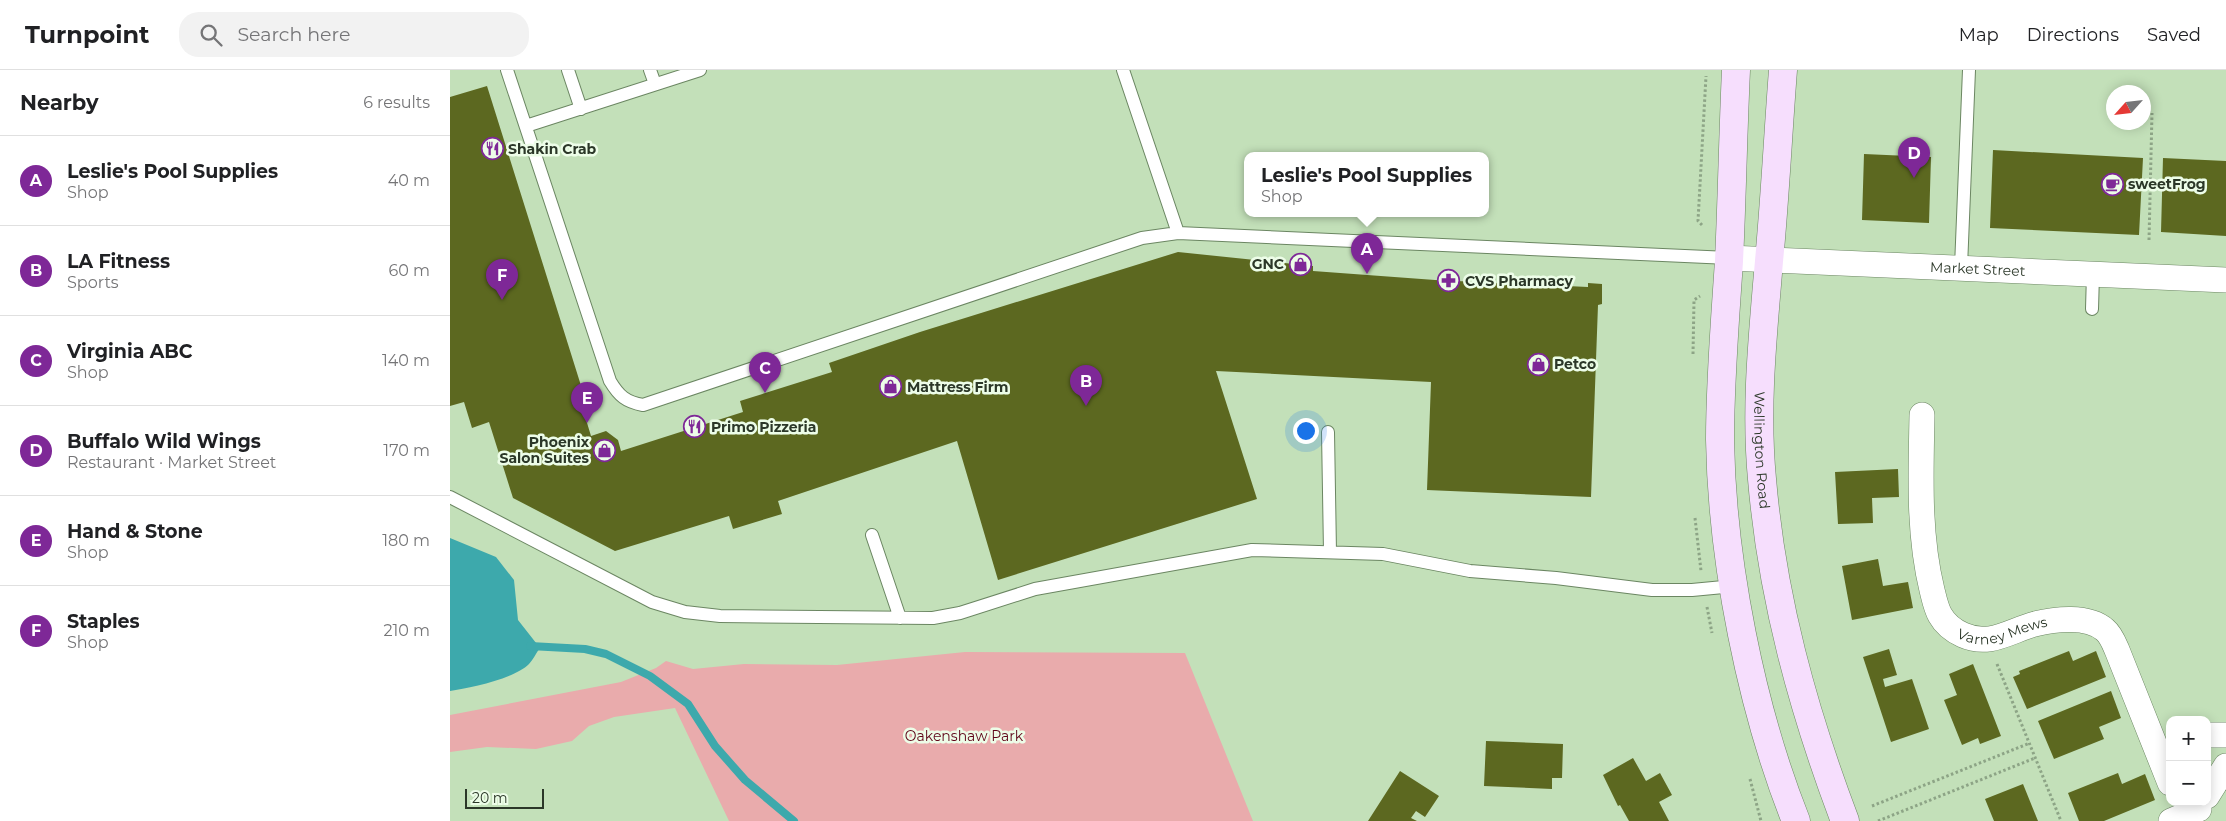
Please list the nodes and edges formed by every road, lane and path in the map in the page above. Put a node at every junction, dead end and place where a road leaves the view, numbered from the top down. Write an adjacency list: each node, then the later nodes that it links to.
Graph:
1 (507, 70): 13 (lane)
2 (568, 70): 11 (lane)
3 (650, 70): 10 (lane)
4 (700, 70): 10 (lane)
5 (1123, 70): 15 (lane)
6 (1707, 70): 14 (path)
7 (1736, 70): 17 (main road)
8 (1783, 70): 18 (main road, Wellington Road)
9 (1969, 70): 19 (lane)
10 (655, 84): 11 (lane)
11 (580, 108): 13 (lane)
12 (2152, 114): 16 (path)
13 (526, 126): 15 (lane)
14 (1702, 224)
15 (1178, 233): 17 (lane)
16 (2149, 240)
17 (1729, 258): 18 (street, Market Street); 28 (main road)
18 (1770, 260): 19 (street, Market Street); 39 (main road, Wellington Road)
19 (1961, 267): 20 (street, Market Street)
20 (2093, 274): 21 (street, Market Street); 22 (lane)
21 (2226, 280)
22 (2092, 310)
23 (1922, 415): 30 (street, Varney Mews)
24 (1328, 432): 27 (lane)
25 (450, 497): 29 (lane)
26 (872, 535): 29 (lane)
27 (1330, 552): 28 (lane); 29 (lane)
28 (1734, 586): 38 (main road)
29 (900, 618)
30 (1988, 640): 31 (street, Varney Mews); 34 (path)
31 (2159, 729): 36 (street, Varney Mews)
32 (2211, 734): 33 (street)
33 (2226, 735)
34 (2030, 743): 35 (path); 37 (path)
35 (2035, 758): 40 (path); 41 (path)
36 (2166, 763)
37 (1872, 806)
38 (1796, 821)
39 (1845, 821)
40 (1878, 821)
41 (2061, 821)

